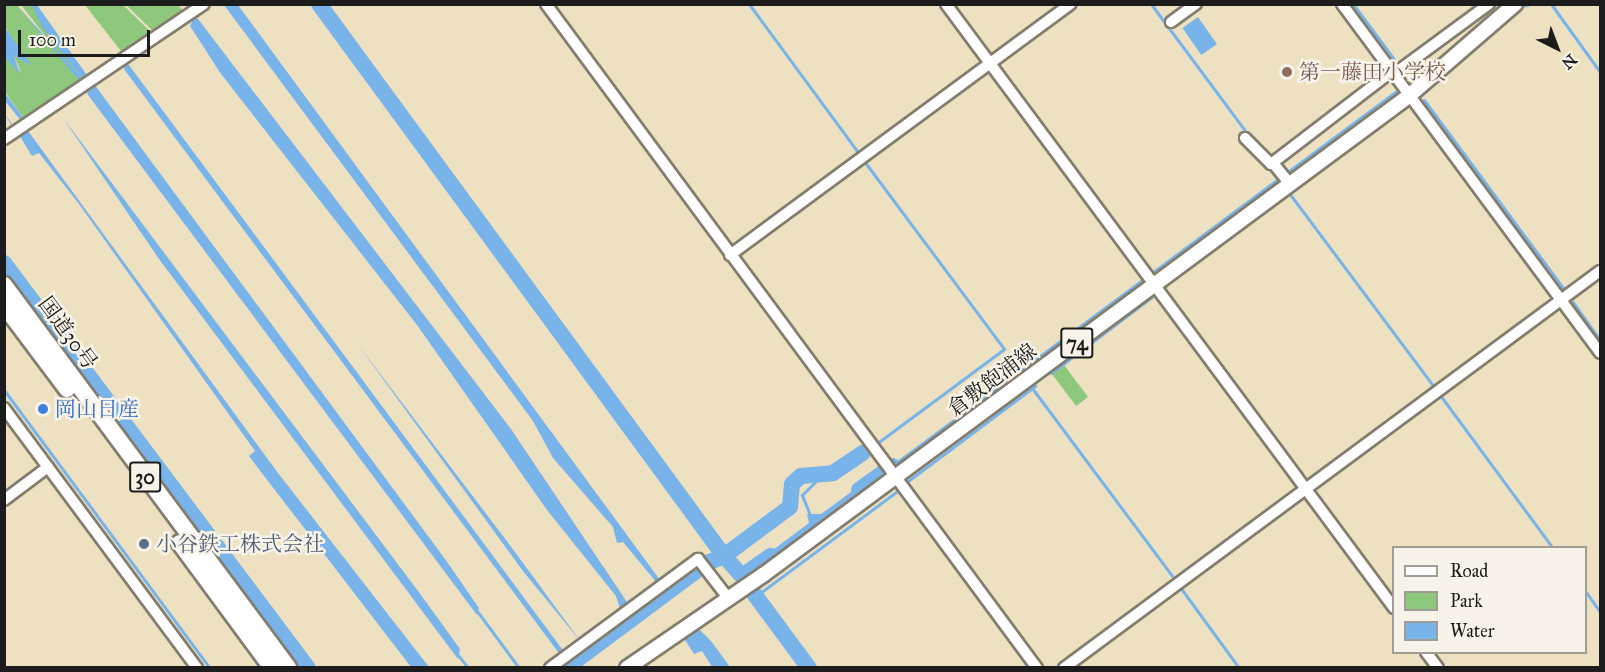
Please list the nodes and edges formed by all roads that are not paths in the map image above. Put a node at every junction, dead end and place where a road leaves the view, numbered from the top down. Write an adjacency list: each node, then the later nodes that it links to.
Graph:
1 (204, 4): 14 (street)
2 (546, 4): 17 (street)
3 (946, 4): 10 (street)
4 (1071, 4): 10 (street)
5 (1196, 4): 9 (street)
6 (1342, 4): 11 (street)
7 (1489, 4): 11 (street)
8 (1515, 4): 12 (main road, 倉敷飽浦線 / 74)
9 (1172, 22)
10 (990, 64): 17 (street); 19 (street)
11 (1397, 71): 12 (street); 15 (street)
12 (1410, 94): 16 (main road, 倉敷飽浦線 / 74); 21 (street)
13 (1245, 138): 15 (street)
14 (4, 139)
15 (1273, 163): 16 (street)
16 (1285, 178): 19 (main road, 倉敷飽浦線 / 74)
17 (730, 255): 26 (street)
18 (1600, 271): 21 (street)
19 (1149, 280): 26 (main road, 倉敷飽浦線 / 74); 27 (street)
20 (4, 285): 34 (highway, 国道30号 / 30)
21 (1566, 298): 23 (street); 27 (street)
22 (4, 305): 33 (highway, 国道30号 / 30)
23 (1600, 353)
24 (4, 408): 25 (street)
25 (48, 467): 28 (street); 32 (street)
26 (895, 478): 29 (main road, 倉敷飽浦線 / 74); 37 (street)
27 (1308, 487): 30 (street); 38 (street)
28 (4, 500)
29 (728, 598): 35 (street); 36 (main road, 倉敷飽浦線 / 74)
30 (1392, 605)
31 (1428, 654): 39 (street)
32 (197, 668)
33 (272, 668)
34 (288, 668)
35 (550, 668)
36 (627, 668)
37 (1037, 668)
38 (1064, 668)
39 (1438, 668)

